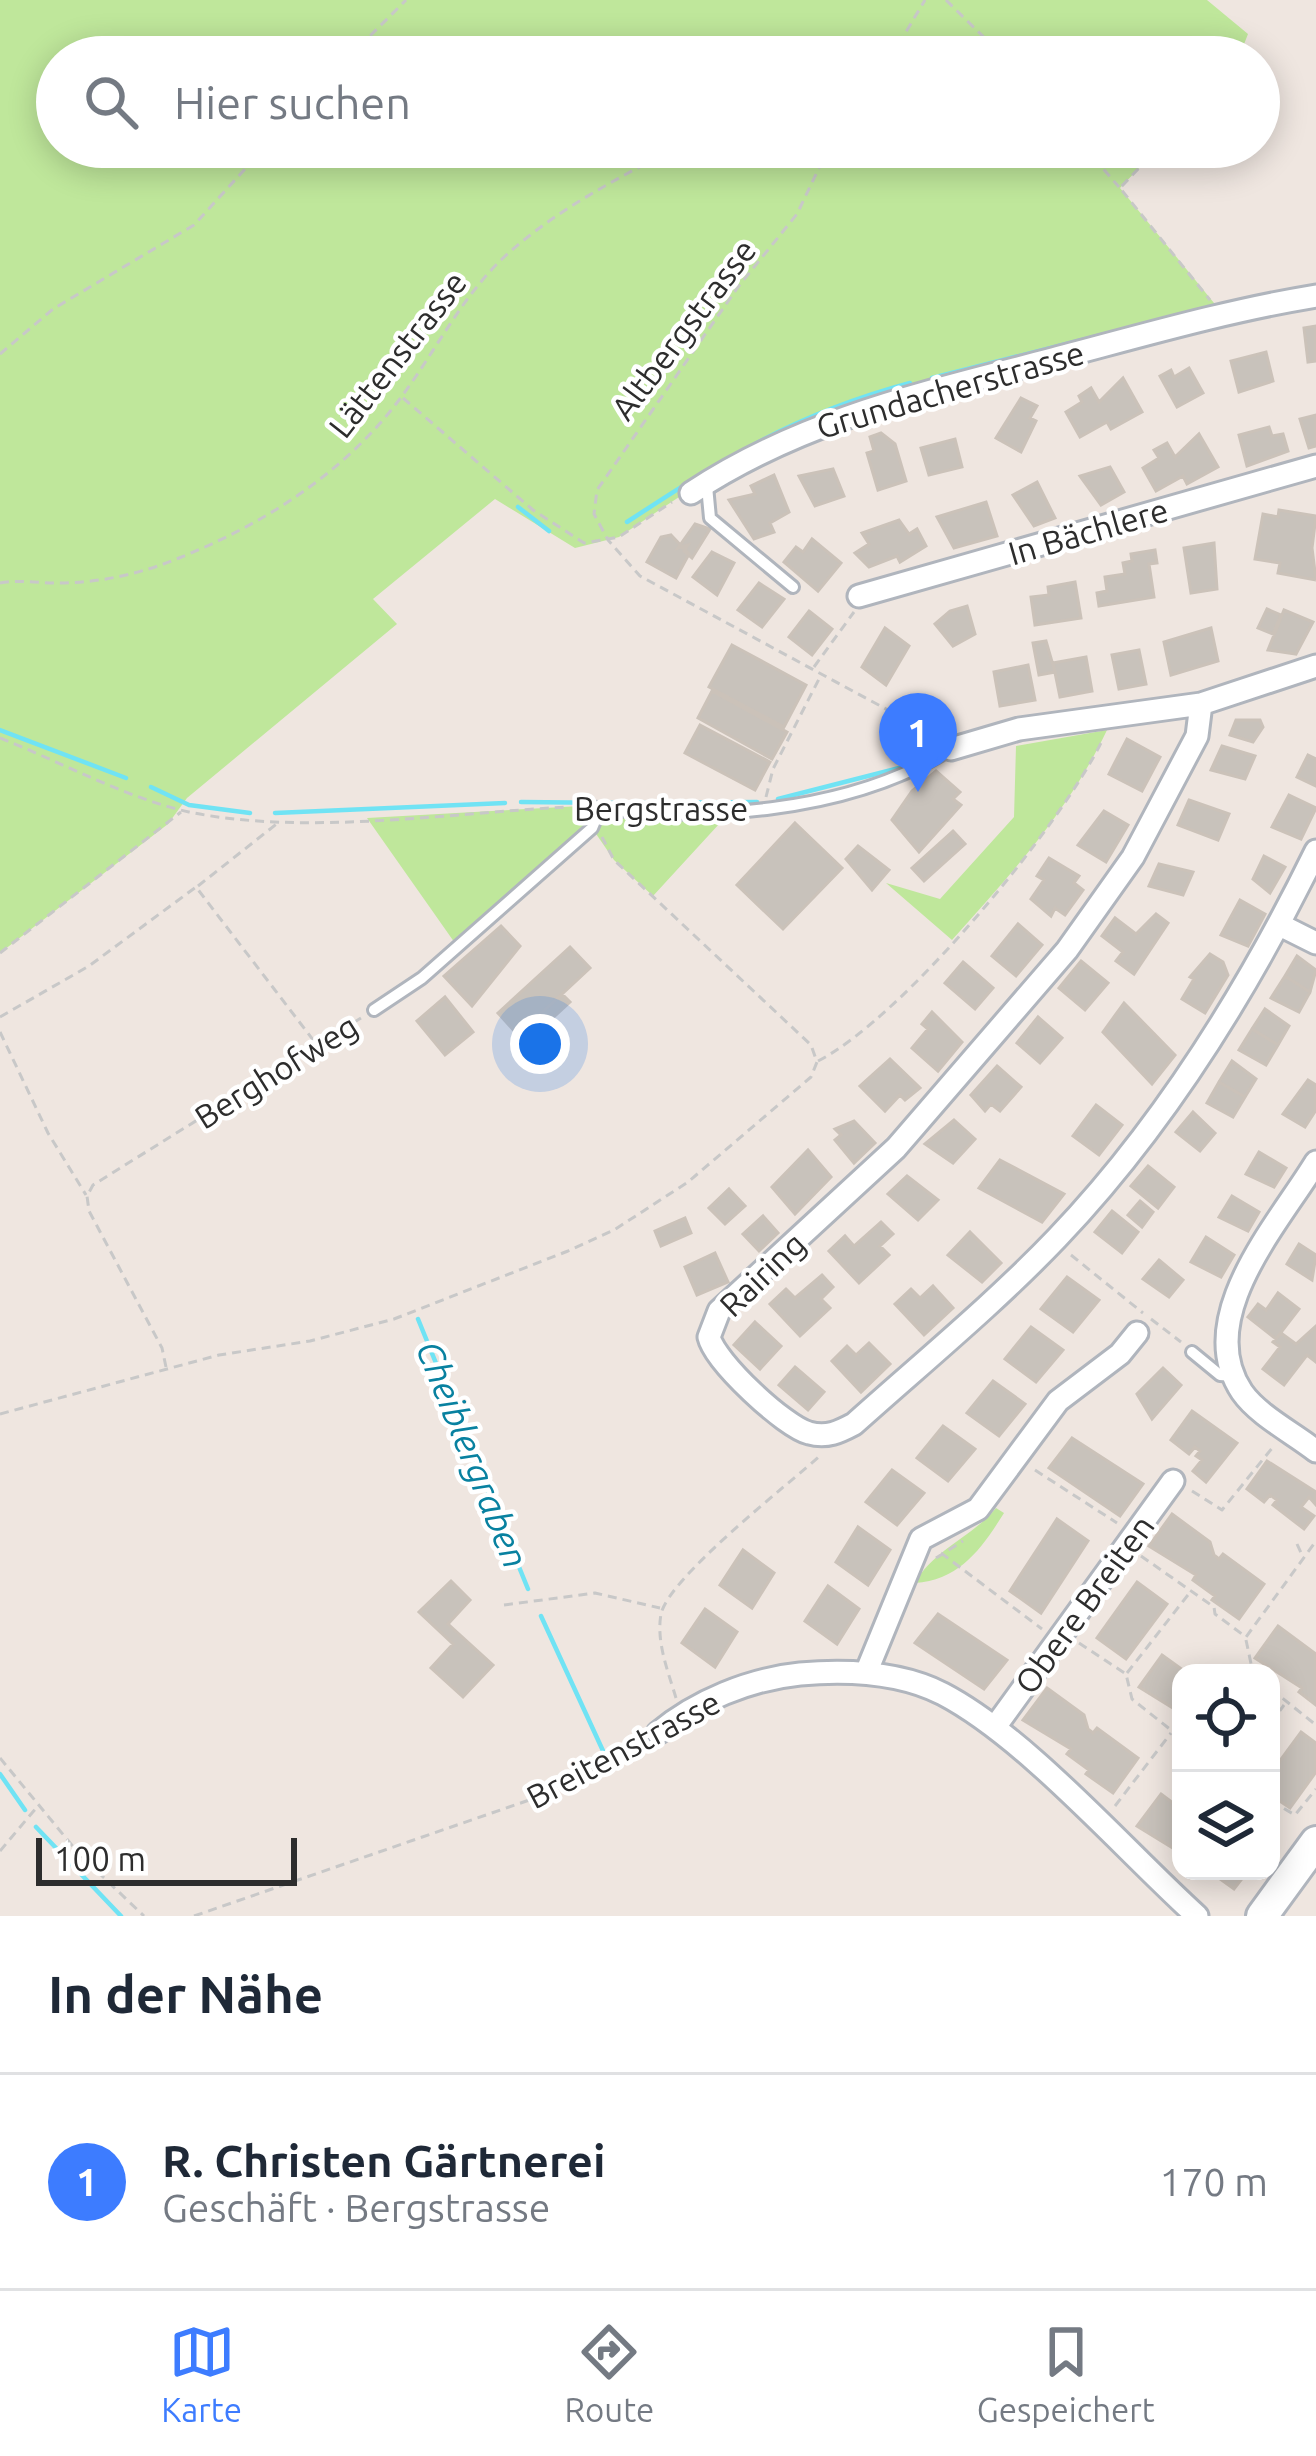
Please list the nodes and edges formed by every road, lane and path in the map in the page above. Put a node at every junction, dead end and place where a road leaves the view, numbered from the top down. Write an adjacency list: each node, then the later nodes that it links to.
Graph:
1 (406, 0): 4 (path)
2 (925, 0): 5 (path)
3 (946, 0): 6 (path)
4 (370, 36)
5 (904, 36)
6 (983, 36)
7 (246, 168): 15 (path)
8 (640, 168): 16 (path, Lättenstrasse)
9 (815, 168): 19 (path, Altbergstrasse)
10 (1102, 168): 12 (path)
11 (1140, 168): 12 (path)
12 (1120, 188): 14 (path)
13 (1316, 296): 14 (street, Grundacherstrasse)
14 (1223, 314): 18 (street, Grundacherstrasse)
15 (0, 354)
16 (401, 397): 19 (path); 20 (path, Lättenstrasse)
17 (1316, 466): 22 (street, In Bächlere)
18 (699, 488): 19 (path); 21 (lane)
19 (608, 540): 24 (path)
20 (2, 581)
21 (793, 587)
22 (859, 596): 24 (path)
23 (1316, 666): 26 (street, Bergstrasse)
24 (813, 669): 25 (path)
25 (822, 674): 29 (path); 31 (path)
26 (1201, 704): 27 (street, Bergstrasse); 56 (street, Rairing)
27 (1114, 717): 29 (street, Bergstrasse); 45 (path)
28 (0, 738): 33 (path, Bergstrasse)
29 (951, 749): 31 (lane, Bergstrasse)
30 (581, 806): 32 (lane, Bergstrasse); 34 (path, Bergstrasse)
31 (766, 808): 32 (lane, Bergstrasse)
32 (600, 809): 35 (lane, Berghofweg)
33 (182, 810): 34 (path, Bergstrasse); 40 (path)
34 (280, 820): 37 (path)
35 (592, 828): 41 (lane, Berghofweg); 45 (path)
36 (1316, 850): 38 (street)
37 (196, 887): 42 (path); 44 (path)
38 (1280, 925): 39 (street); 56 (street)
39 (1316, 943)
40 (0, 953)
41 (374, 1010): 44 (path, Berghofweg)
42 (0, 1017)
43 (0, 1033): 47 (path)
44 (318, 1046): 47 (path, Berghofweg)
45 (817, 1062): 52 (path)
46 (1316, 1162): 53 (street)
47 (87, 1196): 52 (path)
48 (1073, 1257): 49 (path)
49 (1144, 1322): 50 (path); 72 (street)
50 (1180, 1342)
51 (1192, 1352): 53 (lane)
52 (167, 1369): 54 (path)
53 (1234, 1376): 55 (street)
54 (0, 1414)
55 (1287, 1429): 57 (street); 59 (path)
56 (836, 1433): 68 (path)
57 (1316, 1451)
58 (1034, 1468): 60 (path)
59 (1170, 1485): 63 (street, Obere Breiten)
60 (1116, 1522)
61 (1316, 1541): 65 (path)
62 (1297, 1544): 65 (path)
63 (1125, 1545): 66 (path); 69 (street, Obere Breiten)
64 (941, 1552): 69 (path)
65 (1303, 1556): 70 (path)
66 (1191, 1591): 70 (path); 73 (path)
67 (504, 1605): 68 (path)
68 (662, 1609): 77 (path)
69 (1054, 1632): 73 (path); 79 (street, Obere Breiten)
70 (1246, 1637): 71 (path)
71 (1251, 1664)
72 (866, 1673): 77 (street, Breitenstrasse); 79 (street, Breitenstrasse)
73 (1126, 1674): 80 (path)
74 (1280, 1697): 75 (path)
75 (1285, 1702): 76 (path); 78 (path)
76 (1280, 1710)
77 (681, 1714): 81 (street, Breitenstrasse)
78 (1316, 1725)
79 (995, 1727): 86 (street, Breitenstrasse)
80 (1172, 1731): 86 (path)
81 (658, 1733): 89 (path, Breitenstrasse)
82 (0, 1758): 85 (path)
83 (1316, 1789): 84 (path)
84 (1280, 1806)
85 (37, 1807): 88 (path); 90 (path)
86 (1101, 1827): 93 (street, Breitenstrasse)
87 (1316, 1842): 94 (street)
88 (0, 1851)
89 (218, 1908): 91 (path, Breitenstrasse); 92 (path)
90 (144, 1916)
91 (194, 1916)
92 (222, 1916)
93 (1198, 1916)
94 (1262, 1916)

